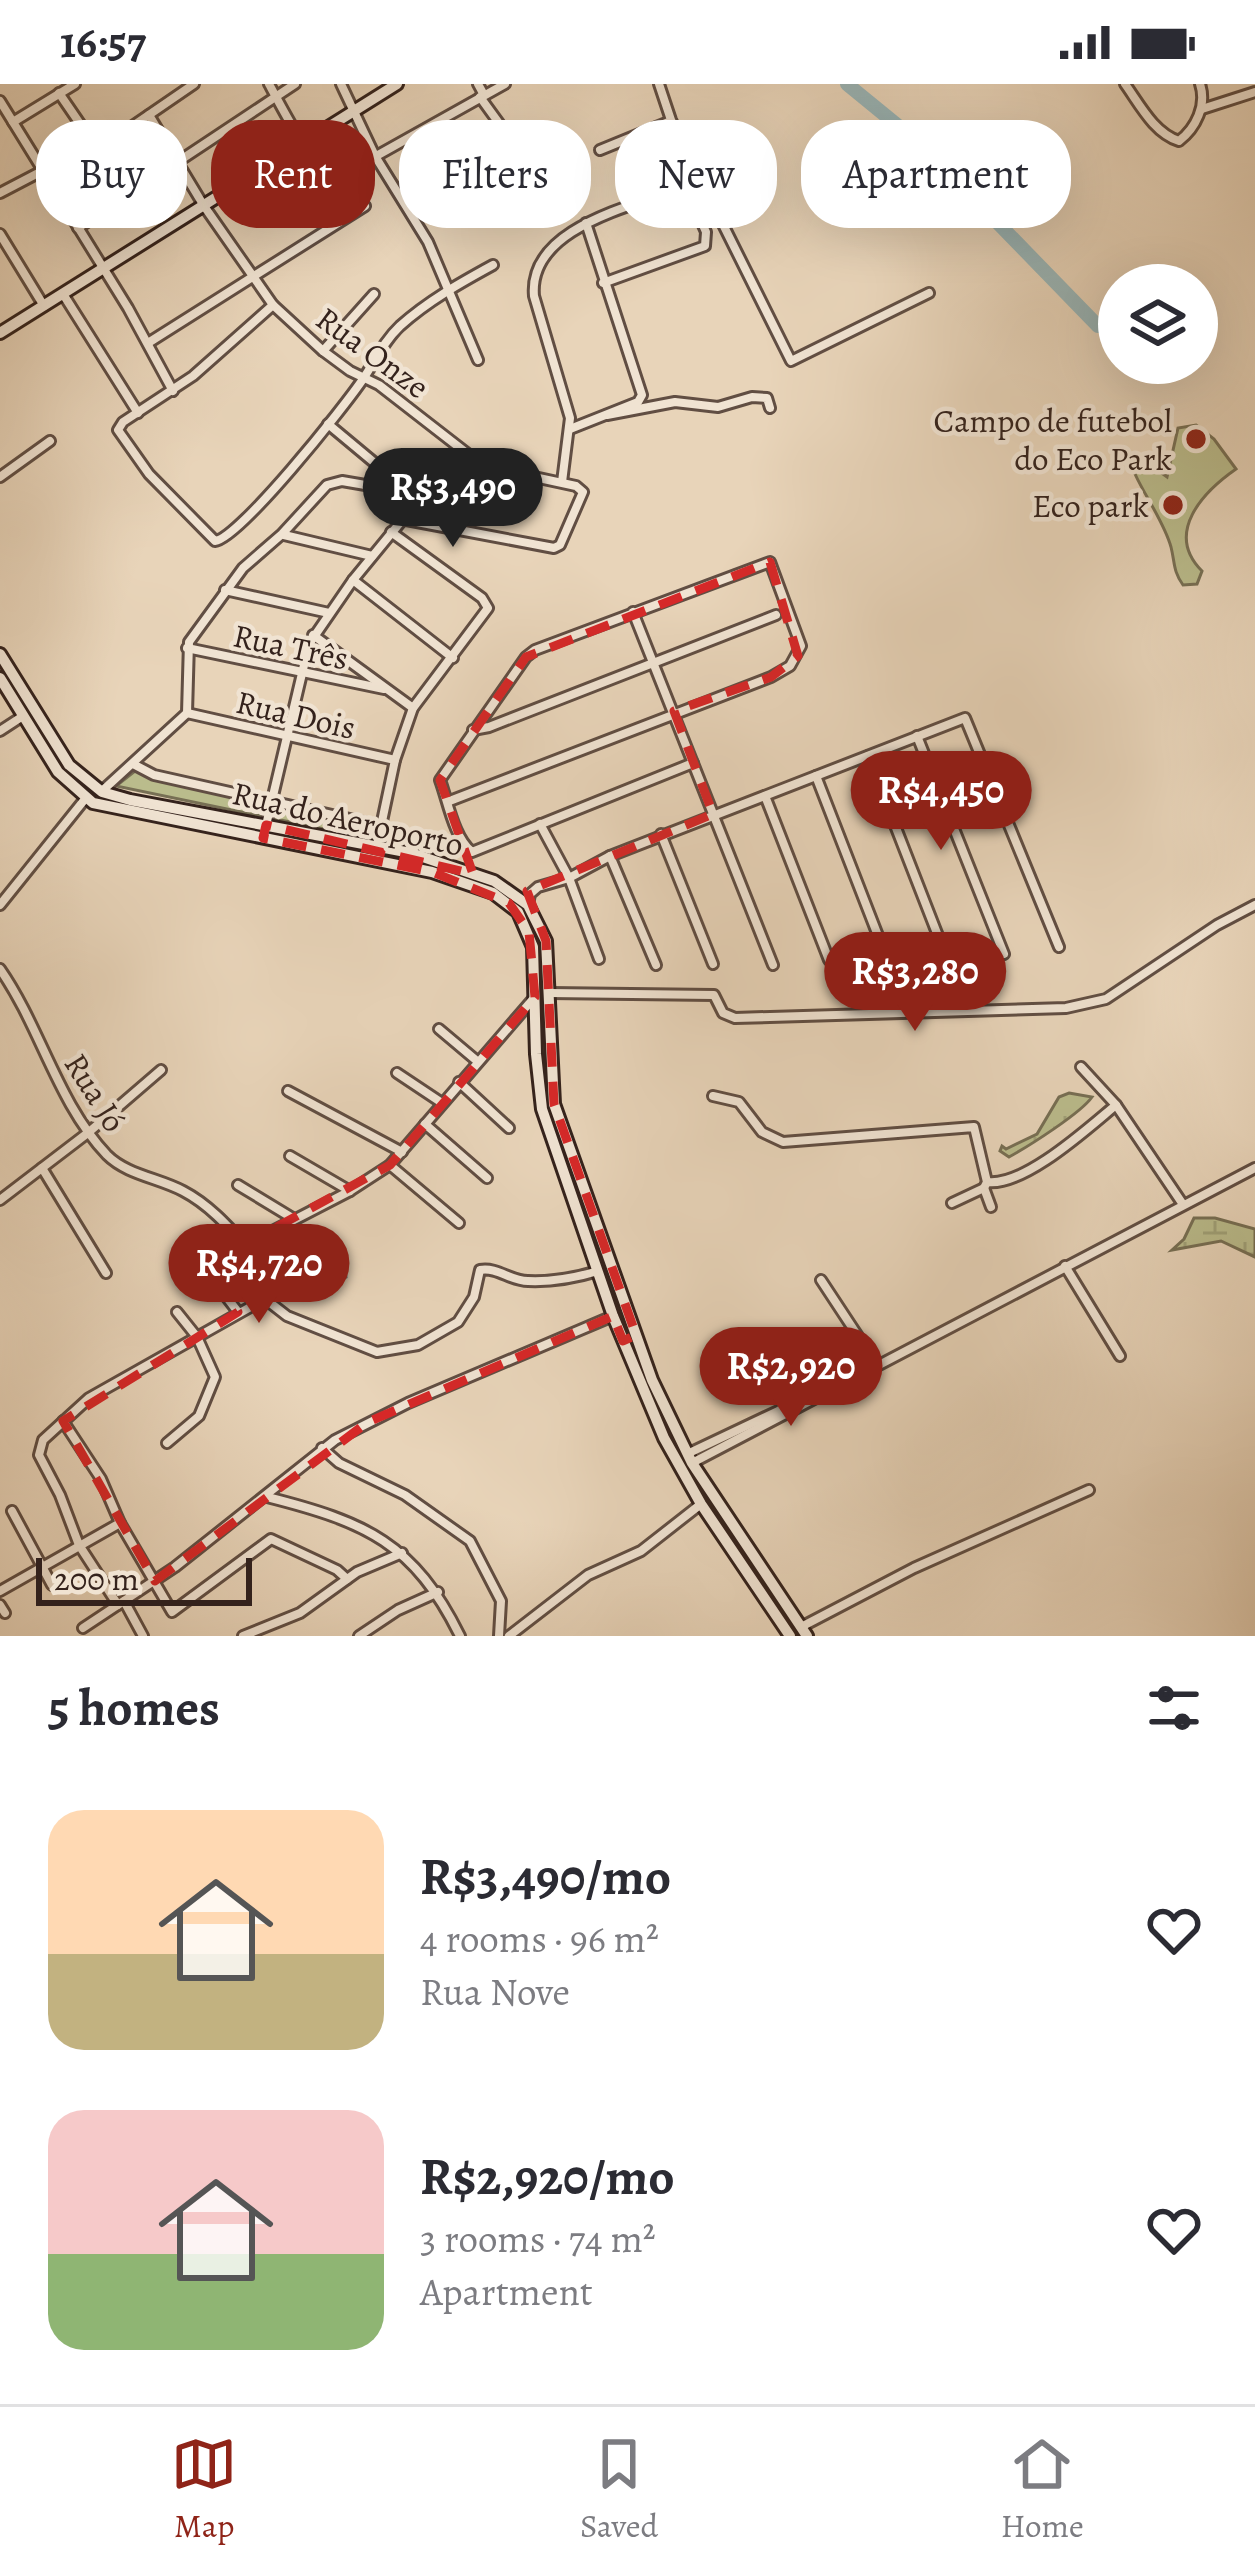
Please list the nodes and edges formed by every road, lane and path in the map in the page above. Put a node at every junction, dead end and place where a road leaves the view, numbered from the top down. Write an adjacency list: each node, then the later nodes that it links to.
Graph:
1 (75, 84): 13 (street)
2 (194, 84): 19 (street)
3 (269, 84): 14 (street)
4 (295, 84): 14 (street)
5 (341, 84): 17 (street)
6 (397, 84): 17 (main road)
7 (478, 84): 15 (street)
8 (506, 84): 15 (street)
9 (659, 84): 27 (street)
10 (1125, 84): 18 (street)
11 (1201, 86): 18 (street)
12 (1255, 92): 18 (street)
13 (59, 93): 20 (street); 28 (street)
14 (276, 96): 23 (street); 31 (street)
15 (482, 96): 26 (street); 32 (street)
16 (0, 101): 28 (street)
17 (353, 109): 24 (main road); 25 (street)
18 (1201, 110)
19 (148, 116): 21 (street); 22 (street, Rua Onze)
20 (77, 120)
21 (142, 120)
22 (150, 120)
23 (291, 120)
24 (336, 120)
25 (358, 120)
26 (499, 120)
27 (671, 120)
28 (13, 122): 33 (street)
29 (615, 144): 30 (street)
30 (600, 150)
31 (187, 154)
32 (375, 156): 50 (street)
33 (36, 158)
34 (36, 174): 36 (street)
35 (187, 179): 38 (street, Rua Onze)
36 (0, 193)
37 (211, 201): 38 (main road)
38 (204, 206): 47 (main road); 48 (street, Rua Onze)
39 (591, 221): 49 (street)
40 (78, 228): 47 (street)
41 (331, 228): 48 (street)
42 (579, 228): 66 (street)
43 (586, 228): 49 (street)
44 (724, 228): 52 (street)
45 (0, 234): 55 (street)
46 (493, 265): 50 (street)
47 (104, 270): 51 (main road); 57 (street)
48 (255, 277): 54 (street, Rua Onze); 57 (street)
49 (603, 283): 64 (street)
50 (449, 289): 59 (street); 60 (street)
51 (63, 293): 55 (main road); 63 (street)
52 (929, 293)
53 (374, 294): 58 (street)
54 (273, 305): 58 (street, Rua Onze); 61 (street)
55 (44, 306): 56 (main road)
56 (0, 333)
57 (148, 343): 61 (street)
58 (323, 351): 60 (street, Rua Onze)
59 (478, 360)
60 (364, 377): 65 (street); 68 (street, Rua Onze)
61 (172, 391): 63 (street)
62 (770, 408): 64 (street)
63 (138, 413): 65 (street)
64 (599, 415): 66 (street)
65 (328, 424): 71 (street)
66 (570, 429): 70 (street)
67 (50, 441): 69 (street)
68 (483, 466): 70 (street); 71 (street)
69 (0, 477)
70 (562, 482): 72 (street)
71 (415, 496): 72 (street); 74 (street)
72 (401, 519): 73 (street)
73 (391, 532): 75 (street); 84 (street)
74 (283, 534): 75 (street); 77 (street)
75 (371, 556): 76 (street)
76 (352, 580): 79 (street); 84 (street)
77 (225, 590): 79 (street); 82 (street)
78 (633, 612): 85 (street); 90 (street); 94 (street)
79 (329, 613): 81 (street)
80 (776, 615): 85 (street)
81 (313, 635): 86 (street); 88 (street)
82 (187, 648): 86 (street, Rua Três); 91 (street)
83 (0, 654): 102 (main road)
84 (453, 658): 89 (street)
85 (654, 660): 90 (street); 94 (street)
86 (301, 674): 88 (street, Rua Três); 96 (street)
87 (0, 678): 92 (main road)
88 (384, 689): 89 (street)
89 (413, 708): 98 (street)
90 (674, 711): 100 (street); 106 (street)
91 (187, 713): 96 (street, Rua Dois); 99 (street)
92 (23, 716): 93 (street); 104 (main road)
93 (0, 730)
94 (473, 730): 106 (street)
95 (917, 736): 97 (street); 120 (street); 121 (street)
96 (287, 737): 98 (street, Rua Dois); 105 (street)
97 (868, 756): 101 (street); 127 (street)
98 (395, 760): 109 (street)
99 (133, 764): 102 (street); 105 (street)
100 (693, 764): 107 (street); 108 (street)
101 (816, 776): 103 (street); 126 (street)
102 (102, 792): 110 (main road, Rua do Aeroporto)
103 (765, 796): 107 (street); 123 (street)
104 (85, 799): 110 (main road, Rua do Aeroporto); 117 (street)
105 (272, 801): 109 (street); 110 (street)
106 (447, 802): 113 (street)
107 (713, 814): 111 (street); 128 (street)
108 (540, 824): 113 (street); 116 (street)
109 (381, 826): 112 (street)
110 (265, 831): 112 (main road, Rua do Aeroporto); 130 (main road, Rua do Aeroporto)
111 (662, 834): 114 (street); 125 (street)
112 (377, 845): 115 (main road, Rua do Aeroporto)
113 (472, 852): 115 (street)
114 (610, 856): 116 (street); 124 (street)
115 (466, 871): 118 (main road, Rua do Aeroporto)
116 (569, 878): 118 (street); 122 (street)
117 (0, 905)
118 (528, 905): 130 (main road, Rua do Aeroporto)
119 (1255, 905): 130 (street)
120 (1059, 947)
121 (1004, 954)
122 (599, 958)
123 (829, 960)
124 (656, 964)
125 (713, 964)
126 (889, 964)
127 (949, 964)
128 (773, 965)
129 (0, 969): 144 (street, Rua Jó)
130 (541, 995): 132 (main road, Rua do Aeroporto); 133 (street)
131 (439, 1029): 133 (street)
132 (542, 1054): 162 (main road, Rua do Aeroporto); 168 (main road, Rua do Aeroporto)
133 (477, 1061): 137 (street)
134 (1081, 1066): 141 (street)
135 (161, 1070): 144 (street)
136 (397, 1073): 140 (street)
137 (459, 1082): 140 (street); 143 (street)
138 (288, 1090): 145 (street)
139 (712, 1096): 152 (street)
140 (442, 1103): 142 (street)
141 (1116, 1105): 152 (street); 156 (street)
142 (425, 1124): 145 (street); 150 (street)
143 (509, 1128)
144 (89, 1132): 148 (street); 160 (street, Rua Jó)
145 (402, 1152): 147 (street)
146 (290, 1156): 153 (street)
147 (390, 1165): 153 (street); 159 (street)
148 (42, 1168): 154 (street); 163 (street)
149 (1255, 1168): 156 (street)
150 (487, 1178)
151 (238, 1185): 158 (street)
152 (986, 1185): 155 (street); 157 (street)
153 (350, 1191): 158 (street)
154 (0, 1200)
155 (952, 1203)
156 (1182, 1203): 161 (street)
157 (991, 1207)
158 (294, 1219): 160 (street)
159 (459, 1223)
160 (246, 1246): 166 (street)
161 (1066, 1266): 171 (street); 175 (street)
162 (598, 1271): 166 (street); 167 (main road, Rua do Aeroporto)
163 (106, 1273)
164 (821, 1280): 175 (street)
165 (177, 1312): 169 (street)
166 (238, 1312): 169 (street)
167 (614, 1316): 170 (main road, Rua do Aeroporto); 174 (street)
168 (635, 1335): 170 (main road); 175 (main road, Rua do Aeroporto)
169 (196, 1337): 172 (street); 173 (street)
170 (623, 1341): 178 (main road, Rua do Aeroporto)
171 (1120, 1356)
172 (63, 1420): 180 (street); 181 (street)
173 (167, 1443)
174 (322, 1448): 177 (street); 196 (street)
175 (689, 1458): 191 (main road, Rua do Aeroporto)
176 (1089, 1490): 191 (street)
177 (266, 1496): 182 (street); 185 (street)
178 (701, 1504): 191 (main road, Rua do Aeroporto); 197 (street)
179 (11, 1511): 183 (street)
180 (120, 1523): 181 (street); 185 (street)
181 (79, 1545): 183 (street); 189 (street)
182 (402, 1552): 184 (street); 188 (street)
183 (43, 1567): 186 (street); 187 (street)
184 (347, 1580): 185 (street); 193 (street)
185 (155, 1582): 189 (street)
186 (52, 1585)
187 (1, 1587)
188 (438, 1592): 194 (street); 195 (street)
189 (121, 1603): 190 (street); 192 (street)
190 (83, 1628)
191 (799, 1633)
192 (143, 1636)
193 (243, 1636)
194 (359, 1636)
195 (460, 1636)
196 (499, 1636)
197 (509, 1636)

